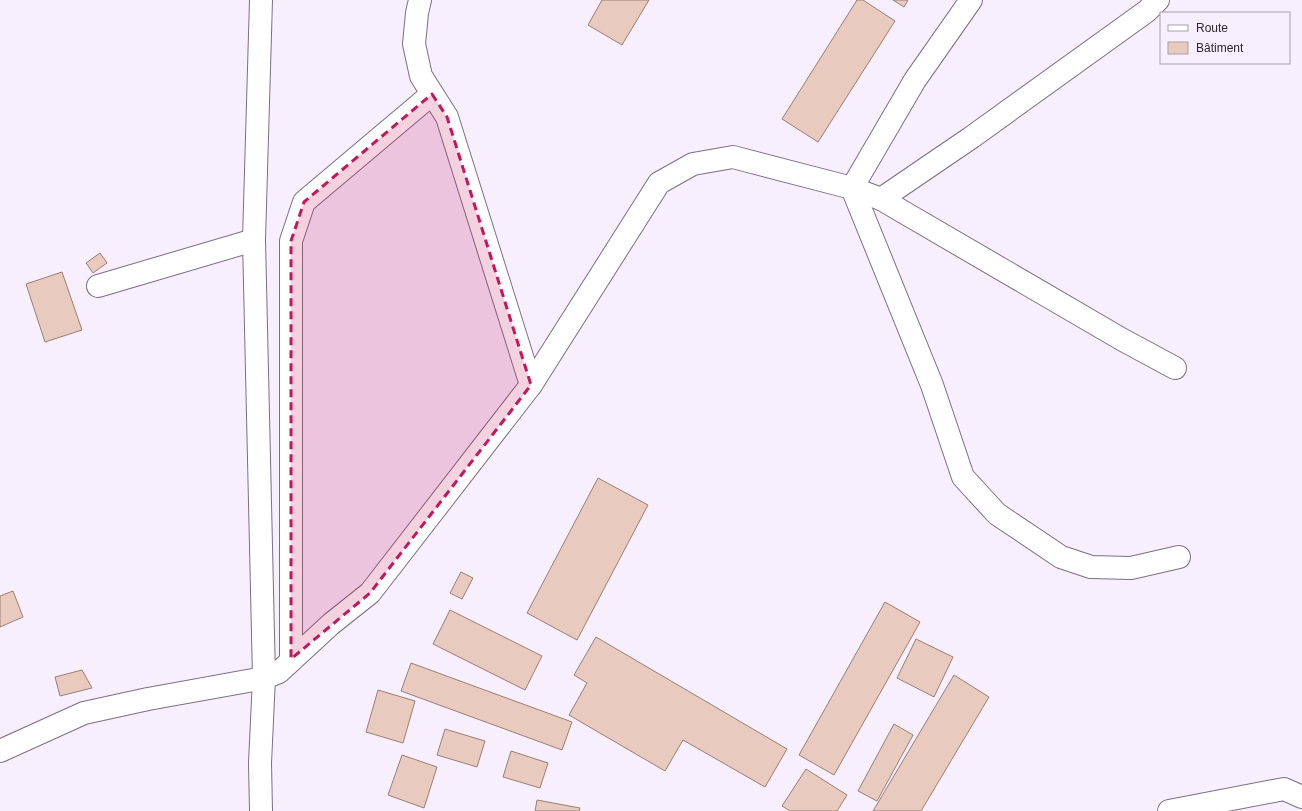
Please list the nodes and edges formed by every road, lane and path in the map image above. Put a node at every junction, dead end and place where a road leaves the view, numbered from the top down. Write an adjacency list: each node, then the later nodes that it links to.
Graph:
1 (261, 0): 8 (street)
2 (420, 0): 5 (street)
3 (971, 0): 6 (street)
4 (1146, 4): 7 (street)
5 (432, 94): 11 (street); 13 (street)
6 (852, 188): 7 (street); 11 (street); 12 (street)
7 (881, 199): 10 (street)
8 (254, 240): 9 (street); 14 (street)
9 (98, 286)
10 (1175, 368)
11 (531, 385): 13 (street)
12 (1179, 556)
13 (291, 659): 14 (street)
14 (264, 678): 15 (street); 17 (street)
15 (0, 751)
16 (1296, 790): 18 (street)
17 (261, 811)
18 (1169, 811)

